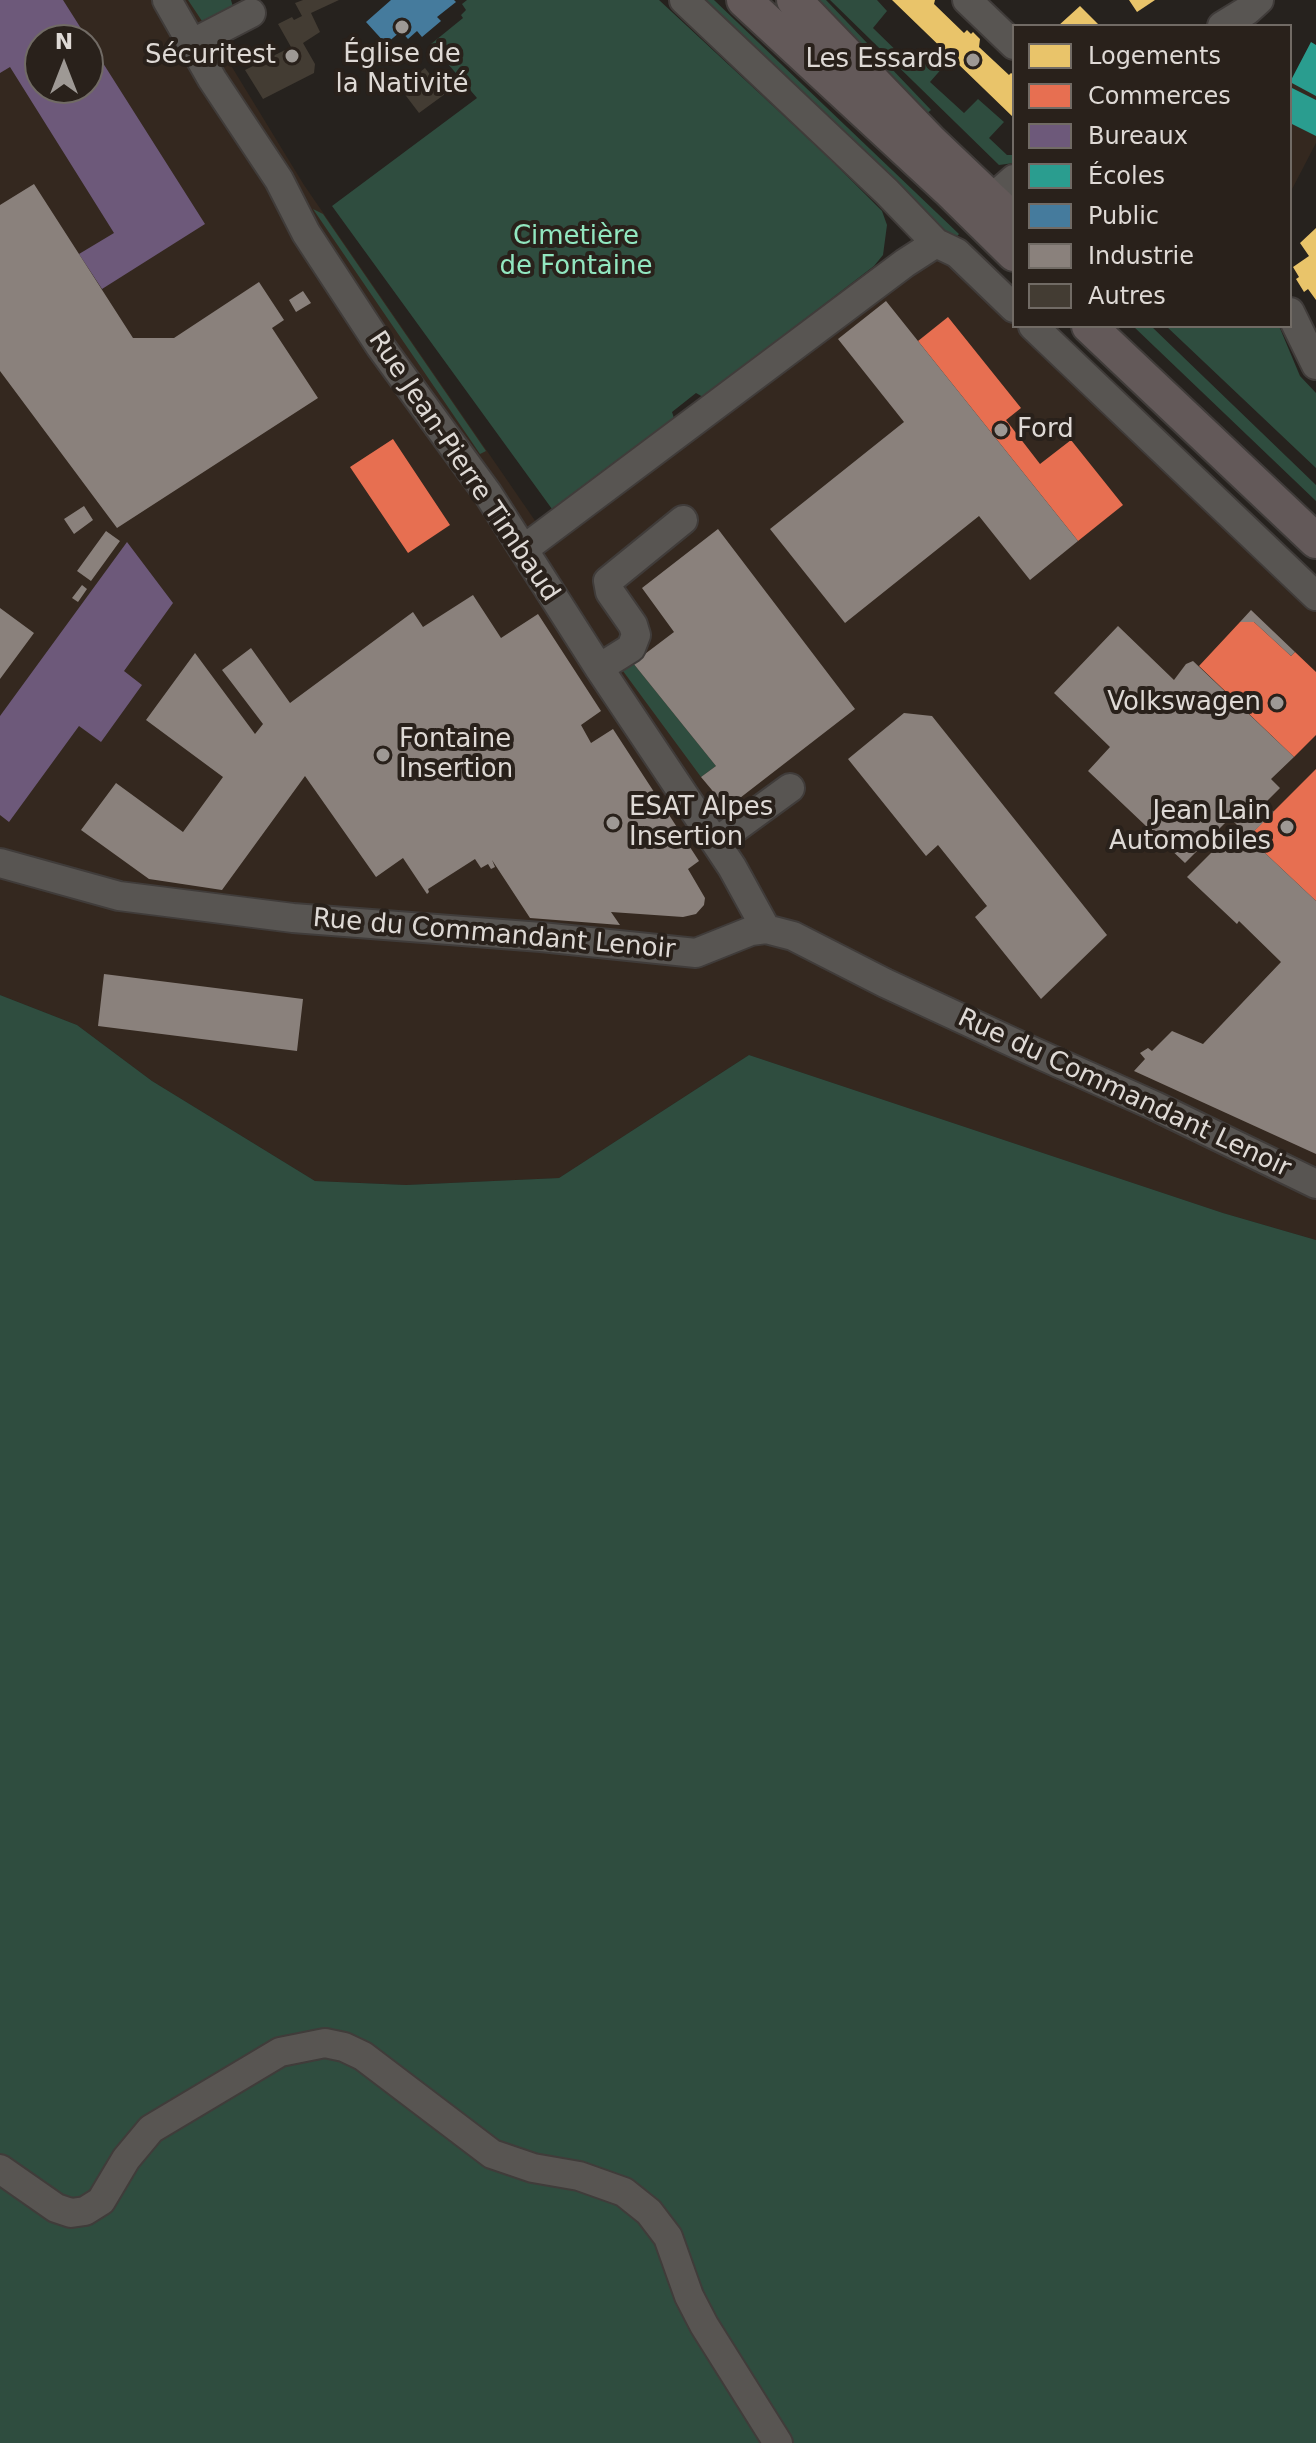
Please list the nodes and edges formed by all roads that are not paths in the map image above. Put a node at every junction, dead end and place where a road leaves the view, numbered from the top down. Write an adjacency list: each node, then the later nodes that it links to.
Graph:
1 (167, 0): 9 (street, Rue Jean-Pierre Timbaud)
2 (684, 0): 12 (street)
3 (744, 0): 13 (main road)
4 (794, 0): 11 (main road)
5 (967, 0): 10 (street)
6 (1259, 0): 8 (street)
7 (251, 13): 9 (street)
8 (1225, 24)
9 (193, 43): 23 (street, Rue Jean-Pierre Timbaud)
10 (1012, 43)
11 (1006, 200)
12 (936, 243): 14 (street); 23 (street)
13 (1012, 252)
14 (1012, 306)
15 (1292, 316): 19 (street)
16 (1035, 328): 24 (street)
17 (1091, 328): 22 (main road)
18 (1126, 328): 20 (main road)
19 (1316, 365)
20 (1316, 509)
21 (683, 520): 25 (street)
22 (1316, 541)
23 (524, 549): 25 (street, Rue Jean-Pierre Timbaud)
24 (1316, 596)
25 (599, 668): 27 (street, Rue Jean-Pierre Timbaud)
26 (790, 788): 27 (street)
27 (716, 842): 29 (street, Rue Jean-Pierre Timbaud)
28 (0, 863): 29 (street, Rue du Commandant Lenoir)
29 (766, 929): 30 (street, Rue du Commandant Lenoir)
30 (1316, 1184)
31 (0, 2169): 32 (street)
32 (778, 2443)

